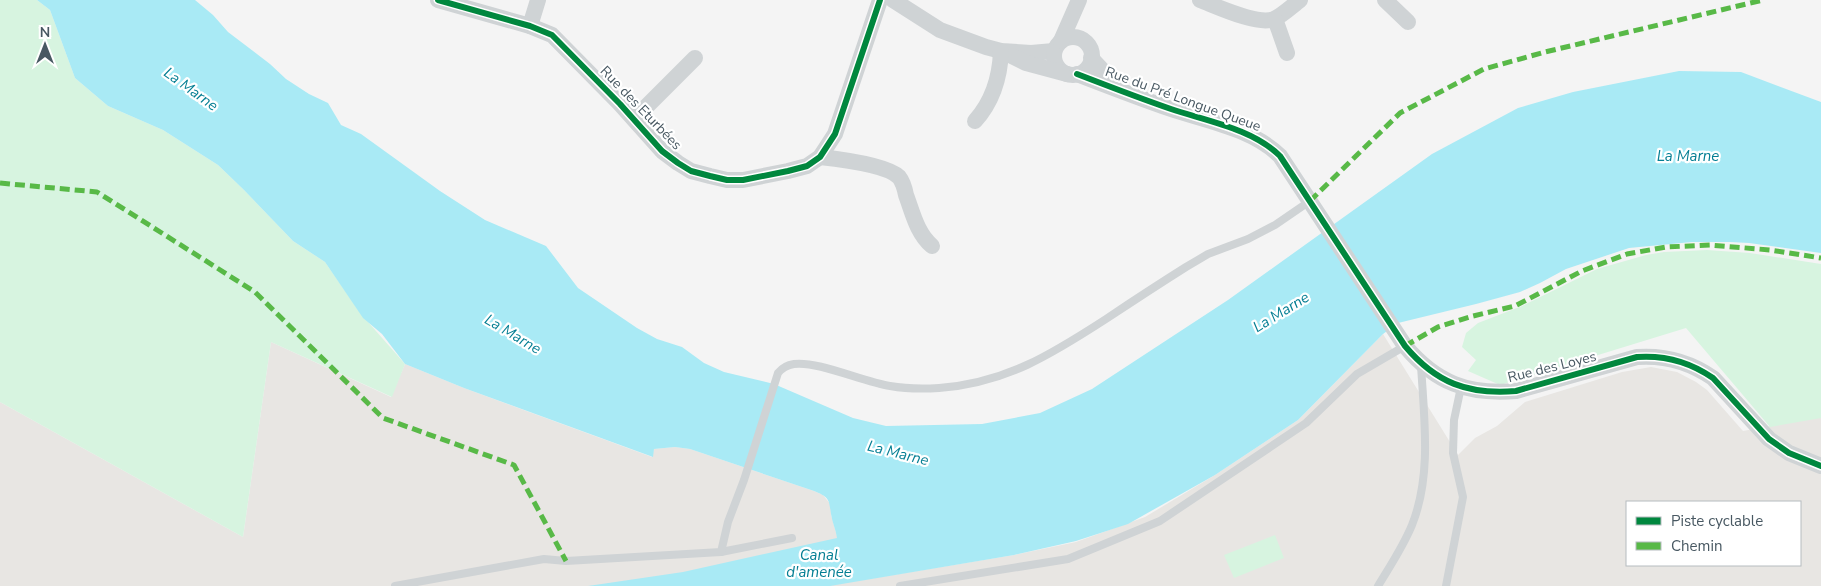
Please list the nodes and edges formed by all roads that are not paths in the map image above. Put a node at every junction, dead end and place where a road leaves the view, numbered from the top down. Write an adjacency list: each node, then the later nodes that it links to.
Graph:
1 (438, 0): 11 (street, Rue des Eturbées)
2 (538, 0): 11 (street)
3 (880, 0): 22 (street)
4 (893, 0): 14 (street, Rue du Pré Longue Queue)
5 (1080, 0): 12 (street); 13 (street)
6 (1200, 0): 9 (street)
7 (1300, 0): 9 (street)
8 (1385, 0): 10 (street)
9 (1274, 19): 15 (street)
10 (1408, 22)
11 (530, 26): 20 (street, Rue des Eturbées)
12 (1083, 40): 13 (street); 17 (street)
13 (1058, 46): 14 (street, Rue du Pré Longue Queue); 18 (street)
14 (1001, 50): 18 (street, Rue du Pré Longue Queue); 21 (street)
15 (1287, 53)
16 (695, 58): 20 (street)
17 (1091, 58): 18 (street); 19 (street, Rue du Pré Longue Queue)
18 (1072, 74): 19 (street, Rue du Pré Longue Queue)
19 (1122, 91): 23 (street, Rue du Pré Longue Queue)
20 (634, 119): 22 (street, Rue des Eturbées)
21 (975, 121)
22 (820, 158): 25 (street)
23 (1310, 201): 24 (street, Rue du Pré Longue Queue); 31 (lane)
24 (1327, 228): 26 (street, Rue des Loyes)
25 (932, 246)
26 (1405, 346): 27 (street, Rue des Loyes); 33 (lane)
27 (1421, 363): 28 (street, Rue des Loyes); 34 (lane)
28 (1460, 387): 29 (street, Rue des Loyes); 35 (lane)
29 (1821, 466)
30 (792, 538): 31 (lane)
31 (721, 552): 32 (lane)
32 (395, 586)
33 (900, 586)
34 (1378, 586)
35 (1446, 586)

